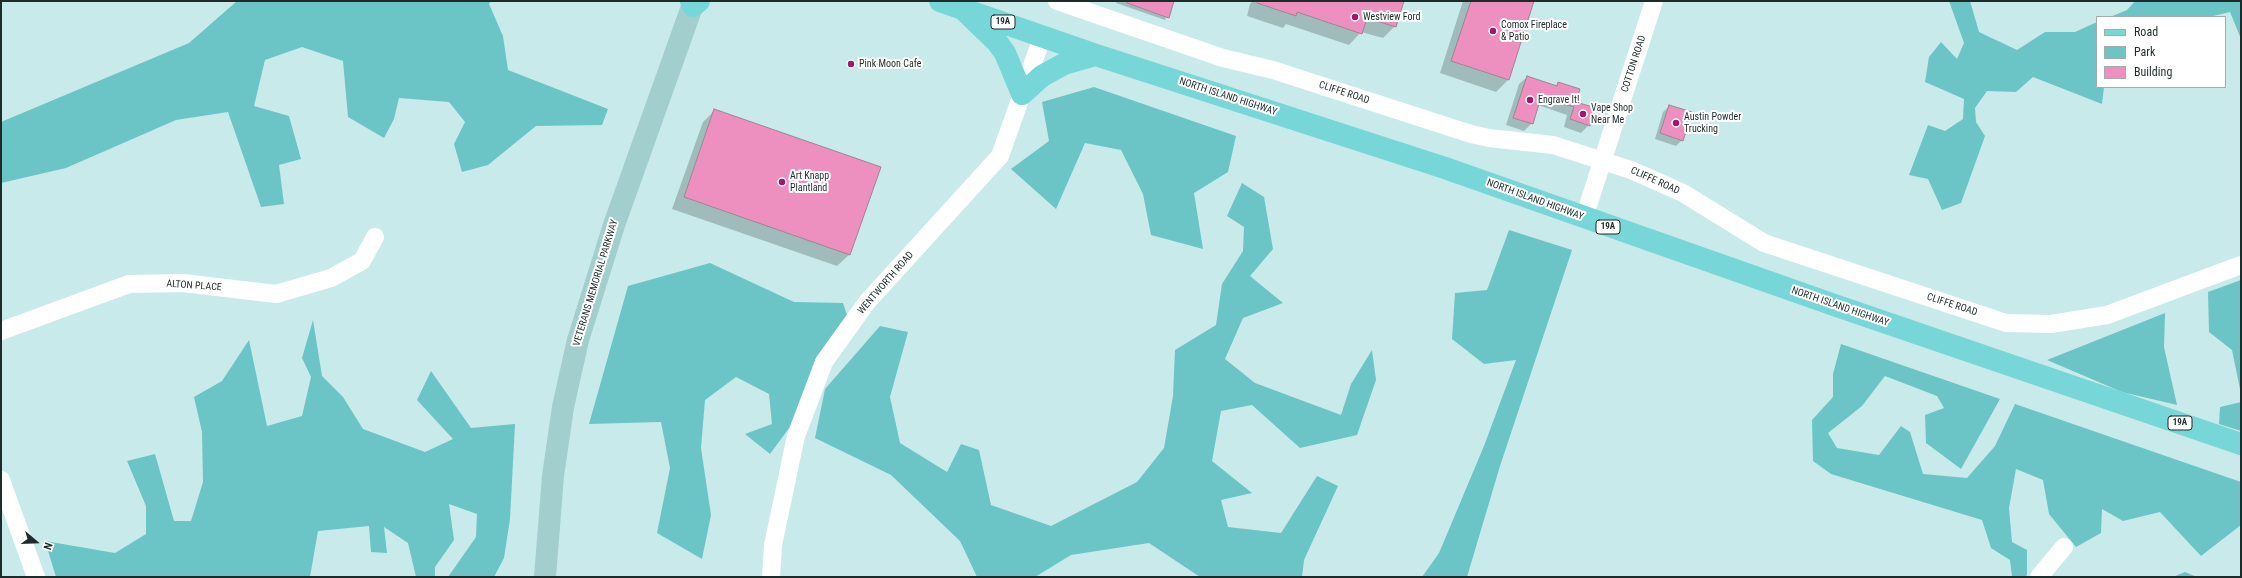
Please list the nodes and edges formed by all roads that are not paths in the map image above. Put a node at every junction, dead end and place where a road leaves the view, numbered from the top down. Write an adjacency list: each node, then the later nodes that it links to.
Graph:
1 (940, 1): 5 (main road, NORTH ISLAND HIGHWAY / 19A)
2 (1057, 1): 9 (street, CLIFFE ROAD)
3 (1654, 1): 9 (street, COTTON ROAD)
4 (694, 2): 18 (main road, VETERANS MEMORIAL PARKWAY)
5 (963, 9): 6 (main road, NORTH ISLAND HIGHWAY / 19A); 8 (main road)
6 (1042, 35): 7 (main road, NORTH ISLAND HIGHWAY / 19A); 8 (street, WENTWORTH ROAD)
7 (1096, 55): 8 (main road); 10 (main road, NORTH ISLAND HIGHWAY / 19A)
8 (1022, 94): 19 (street, WENTWORTH ROAD)
9 (1603, 161): 10 (street, COTTON ROAD); 12 (street, CLIFFE ROAD)
10 (1584, 218): 14 (main road, NORTH ISLAND HIGHWAY / 19A)
11 (375, 237): 13 (street, ALTON PLACE)
12 (2241, 265)
13 (1, 331)
14 (2241, 444)
15 (1, 480): 17 (street)
16 (2064, 547): 20 (street)
17 (36, 577)
18 (545, 577)
19 (771, 577)
20 (2039, 577)

